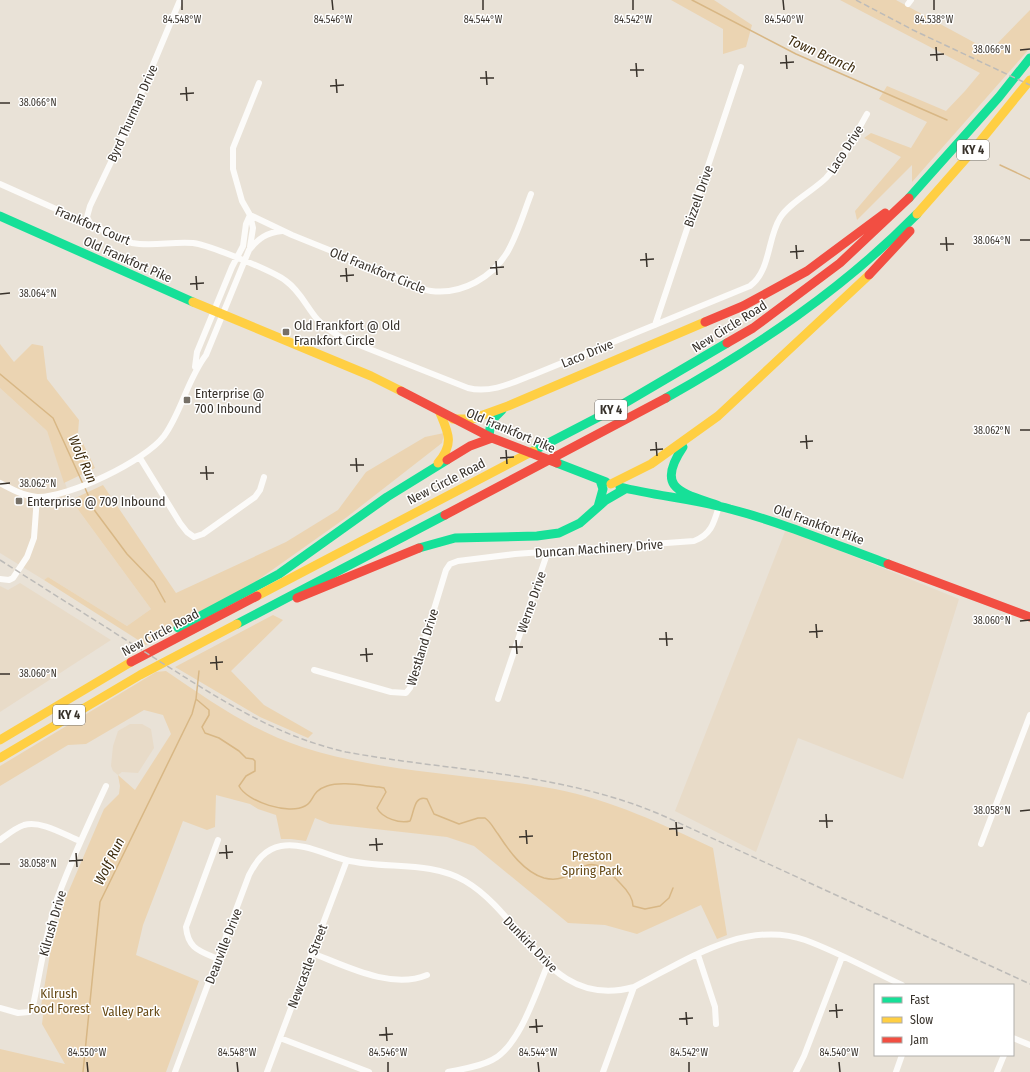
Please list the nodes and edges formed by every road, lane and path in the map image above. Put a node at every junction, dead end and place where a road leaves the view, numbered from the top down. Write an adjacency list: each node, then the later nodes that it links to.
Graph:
1 (180, 0): 13 (street, Byrd Thurman Drive)
2 (1028, 60): 10 (main road, New Circle Road / KY 4)
3 (741, 67): 19 (street, Bizzell Drive)
4 (1030, 80): 9 (main road, KY 4)
5 (259, 83): 11 (street)
6 (867, 114): 19 (street, Laco Drive)
7 (0, 184): 13 (street, Frankfort Court)
8 (531, 194): 14 (street, Old Frankfort Circle)
9 (934, 196): 25 (main road); 39 (main road, KY 4)
10 (908, 200): 21 (main road); 41 (main road, New Circle Road / KY 4)
11 (250, 215): 14 (street, Old Frankfort Circle); 15 (street); 16 (street)
12 (0, 216): 18 (main road, Old Frankfort Pike)
13 (91, 225): 16 (street, Frankfort Court)
14 (283, 231): 15 (street)
15 (249, 250): 17 (street)
16 (236, 258): 17 (street, Frankfort Court); 18 (street)
17 (244, 262): 18 (street); 19 (street, Laco Drive)
18 (218, 314): 20 (street); 20 (street); 22 (main road, Old Frankfort Pike)
19 (655, 326)
20 (195, 369): 26 (street)
21 (508, 406): 23 (main road); 24 (main road)
22 (440, 413): 23 (main road, Old Frankfort Pike); 27 (main road)
23 (453, 419): 24 (main road, Old Frankfort Pike)
24 (494, 439): 27 (main road); 29 (main road, Old Frankfort Pike)
25 (688, 439): 31 (main road); 34 (main road)
26 (140, 458): 28 (street); 33 (street)
27 (433, 468): 41 (main road)
28 (264, 477)
29 (600, 480): 31 (main road, Old Frankfort Pike); 35 (main road)
30 (0, 483): 33 (street)
31 (611, 484): 32 (main road, Old Frankfort Pike)
32 (626, 488): 34 (main road, Old Frankfort Pike); 35 (main road)
33 (38, 497): 38 (street)
34 (719, 506): 36 (street, Duncan Machinery Drive); 40 (main road, Old Frankfort Pike)
35 (598, 507): 39 (main road)
36 (548, 551): 37 (street, Duncan Machinery Drive); 43 (street, Werne Drive)
37 (458, 561): 42 (street, Westland Drive)
38 (0, 579)
39 (282, 599): 46 (main road, KY 4)
40 (1030, 617)
41 (166, 644): 45 (main road, New Circle Road / KY 4)
42 (314, 670)
43 (498, 699)
44 (1030, 715): 51 (street)
45 (0, 740)
46 (0, 758)
47 (106, 786): 50 (street, Kilrush Drive)
48 (0, 840): 50 (street)
49 (218, 840): 57 (street)
50 (80, 841): 62 (street, Kilrush Drive)
51 (981, 844)
52 (295, 846): 53 (street, Dunkirk Drive); 57 (street, Deauville Drive)
53 (347, 860): 54 (street, Newcastle Street); 58 (street, Dunkirk Drive)
54 (312, 953): 59 (street); 64 (street, Newcastle Street)
55 (698, 954): 56 (street, Dunkirk Drive); 61 (street, Dunkirk Drive); 63 (street)
56 (842, 957): 60 (street, Dunkirk Drive); 74 (street)
57 (218, 959): 69 (street, Deauville Drive)
58 (548, 964): 61 (street, Dunkirk Drive); 72 (street)
59 (428, 975)
60 (900, 984)
61 (634, 987): 73 (street)
62 (0, 1008)
63 (716, 1024)
64 (280, 1038): 70 (street, Newcastle Street); 71 (street)
65 (1014, 1038): 66 (street)
66 (1030, 1045)
67 (902, 1056): 75 (street)
68 (1004, 1056): 76 (street)
69 (175, 1072)
70 (267, 1072)
71 (369, 1072)
72 (448, 1072)
73 (603, 1072)
74 (796, 1072)
75 (896, 1072)
76 (997, 1072)

